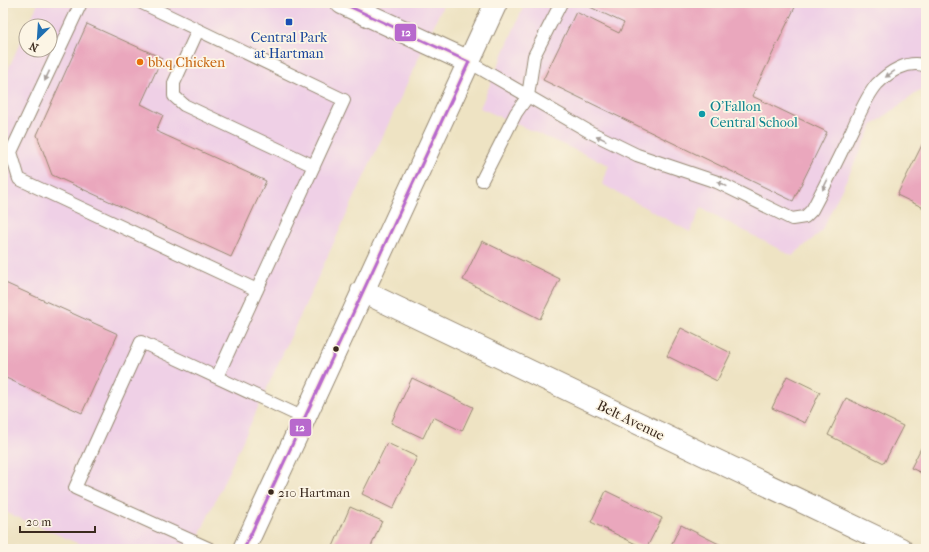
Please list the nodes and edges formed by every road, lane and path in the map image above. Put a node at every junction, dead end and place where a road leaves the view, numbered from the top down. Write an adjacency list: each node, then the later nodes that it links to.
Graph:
1 (81, 3): 12 (lane, one-way to 12)
2 (142, 3): 6 (lane)
3 (342, 3): 7 (street)
4 (496, 3): 7 (street)
5 (561, 3): 9 (lane)
6 (198, 30): 10 (lane); 10 (lane)
7 (469, 62): 9 (lane); 13 (street)
8 (926, 66): 9 (lane, one-way to 9)
9 (528, 96): 11 (lane)
10 (314, 166): 12 (lane)
11 (482, 180)
12 (257, 290): 14 (lane)
13 (362, 291): 15 (street); 18 (street, Belt Avenue)
14 (217, 377): 15 (lane); 16 (lane)
15 (304, 418): 17 (street)
16 (210, 549)
17 (244, 549)
18 (901, 549)

